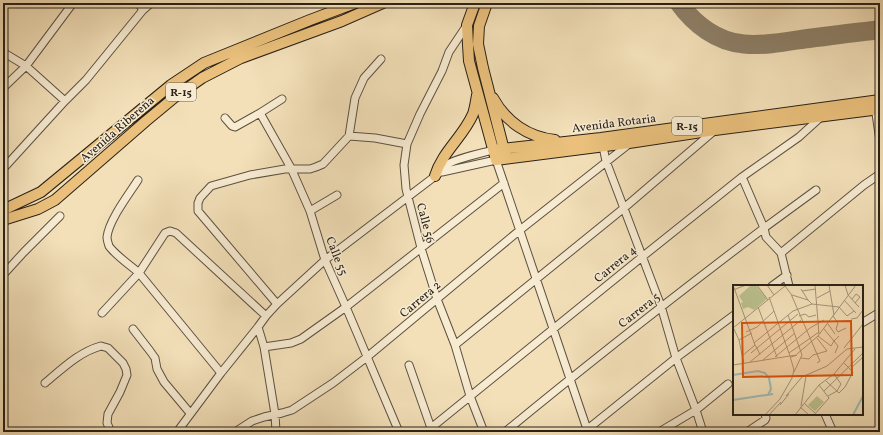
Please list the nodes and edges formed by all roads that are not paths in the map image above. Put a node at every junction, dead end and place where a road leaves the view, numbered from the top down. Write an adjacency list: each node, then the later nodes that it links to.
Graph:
1 (74, 3): 12 (street)
2 (138, 3): 8 (street)
3 (152, 3): 8 (street)
4 (355, 3): 42 (main road, Avenida Ribereña / R-15)
5 (383, 3): 45 (main road, Avenida Ribereña / R-15)
6 (475, 3): 9 (main road)
7 (487, 3): 13 (main road)
8 (143, 10): 17 (street)
9 (467, 25): 15 (main road); 28 (street, Calle 56)
10 (4, 54): 12 (street)
11 (380, 59): 23 (street)
12 (26, 66): 14 (street); 17 (street)
13 (486, 84): 24 (main road); 29 (main road)
14 (3, 88)
15 (478, 91): 29 (main road); 33 (main road)
16 (282, 99): 19 (street)
17 (65, 101): 32 (street)
18 (877, 105): 20 (main road, Avenida Rotaria / R-15); 25 (street); 26 (main road, Avenida Rotaria / R-15)
19 (260, 114): 21 (street); 31 (street, Calle 55)
20 (821, 117): 22 (main road, Avenida Rotaria / R-15); 35 (street, Carrera 4)
21 (225, 118)
22 (715, 130): 27 (main road, Avenida Rotaria / R-15); 41 (street)
23 (349, 136): 28 (street); 31 (street)
24 (571, 141): 26 (main road, Avenida Rotaria / R-15); 29 (main road, Avenida Rotaria / R-15)
25 (880, 141)
26 (602, 142): 27 (main road, Avenida Rotaria / R-15); 29 (main road, Avenida Rotaria / R-15); 30 (street)
27 (629, 143): 30 (street, Carrera 2)
28 (407, 144): 40 (street, Calle 56)
29 (500, 154): 33 (street); 37 (street)
30 (606, 161): 41 (street); 47 (street, Carrera 2)
31 (291, 168): 43 (street, Calle 55); 59 (street)
32 (3, 169)
33 (438, 174): 40 (street)
34 (880, 174): 49 (street)
35 (742, 178): 46 (street); 50 (street, Carrera 4)
36 (138, 180): 52 (street)
37 (504, 183): 47 (street); 48 (street)
38 (816, 190): 46 (street, Carrera 5)
39 (337, 195): 43 (street)
40 (408, 197): 48 (street, Calle 56); 51 (street)
41 (624, 208): 50 (street); 55 (street)
42 (3, 210)
43 (310, 212): 51 (street, Calle 55)
44 (60, 216): 53 (street)
45 (3, 220)
46 (764, 228): 49 (street); 60 (street, Carrera 5)
47 (520, 230): 55 (street); 58 (street, Carrera 2)
48 (421, 248): 58 (street, Calle 56); 61 (street)
49 (781, 253): 54 (street)
50 (642, 257): 60 (street); 68 (street, Carrera 4)
51 (325, 260): 59 (street); 61 (street, Calle 55)
52 (139, 273): 62 (street); 64 (street); 75 (street)
53 (3, 275)
54 (787, 275): 56 (street); 57 (street)
55 (537, 280): 68 (street); 70 (street)
56 (773, 285)
57 (789, 285)
58 (437, 299): 70 (street, Calle 56); 72 (street, Carrera 2)
59 (277, 304): 64 (street)
60 (661, 306): 73 (street); 76 (street, Carrera 5)
61 (346, 307): 71 (street); 72 (street, Calle 55)
62 (102, 312)
63 (880, 312): 66 (street)
64 (266, 316): 67 (street)
65 (733, 316): 73 (street)
66 (863, 321)
67 (258, 327): 71 (street); 75 (street)
68 (553, 328): 76 (street); 79 (street, Carrera 4)
69 (132, 329): 81 (street)
70 (455, 345): 79 (street, Calle 56)
71 (264, 347): 82 (street)
72 (367, 357): 82 (street, Carrera 2); 91 (street, Calle 55)
73 (676, 358): 80 (street); 86 (street)
74 (409, 365): 85 (street)
75 (221, 373): 81 (street)
76 (570, 378): 86 (street); 93 (street, Carrera 5)
77 (45, 383): 87 (street)
78 (728, 384): 80 (street)
79 (470, 396): 85 (street, Carrera 4); 92 (street, Calle 56)
80 (696, 410): 94 (street); 95 (street)
81 (190, 413): 88 (street)
82 (275, 414): 89 (street, Carrera 2); 90 (street)
83 (765, 415): 96 (street)
84 (825, 415): 97 (street)
85 (428, 430)
86 (586, 431)
87 (111, 432)
88 (177, 432)
89 (235, 432)
90 (276, 432)
91 (399, 432)
92 (484, 432)
93 (505, 432)
94 (659, 432)
95 (703, 432)
96 (747, 432)
97 (833, 432)

